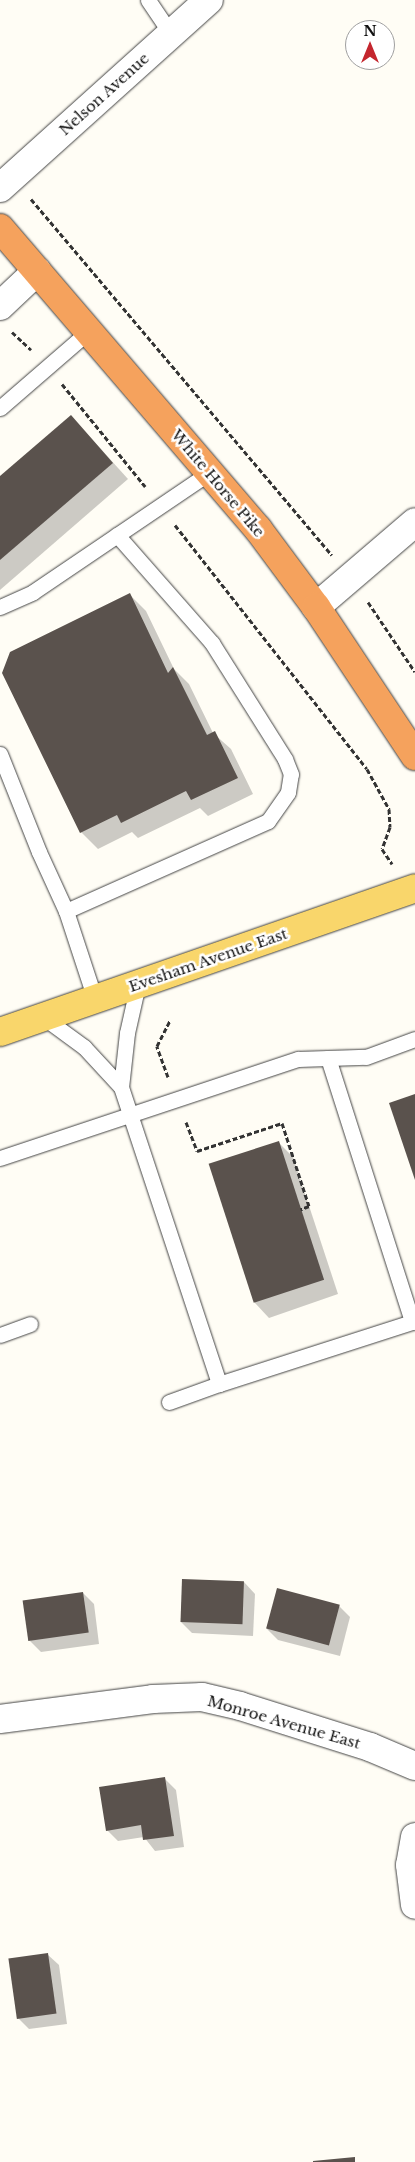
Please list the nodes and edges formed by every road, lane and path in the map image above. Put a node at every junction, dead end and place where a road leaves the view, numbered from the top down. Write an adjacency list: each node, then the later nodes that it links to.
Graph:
1 (148, 0): 3 (lane)
2 (209, 0): 3 (street, Nelson Avenue)
3 (171, 34): 4 (street, Nelson Avenue)
4 (6, 183): 15 (path)
5 (0, 228): 6 (highway, White Horse Pike)
6 (37, 271): 7 (street); 8 (highway, White Horse Pike)
7 (3, 316): 9 (path)
8 (89, 331): 9 (lane); 11 (highway, White Horse Pike)
9 (48, 367): 10 (lane); 12 (path)
10 (0, 408)
11 (210, 472): 12 (lane); 17 (highway, White Horse Pike)
12 (160, 506): 14 (lane); 21 (path)
13 (415, 522): 15 (street)
14 (118, 535): 16 (lane); 22 (lane)
15 (350, 578): 17 (street); 18 (path)
16 (0, 607)
17 (316, 607): 20 (highway, White Horse Pike)
18 (415, 672)
19 (0, 754): 22 (lane)
20 (415, 756)
21 (412, 889): 23 (main road, Evesham Avenue East)
22 (66, 911): 24 (lane)
23 (138, 984): 24 (main road, Evesham Avenue East); 30 (lane)
24 (95, 999): 25 (main road, Evesham Avenue East)
25 (43, 1017): 27 (main road, Evesham Avenue East); 30 (lane)
26 (170, 1020): 31 (path)
27 (0, 1032)
28 (415, 1039): 29 (lane)
29 (328, 1058): 31 (lane); 35 (lane)
30 (121, 1087): 32 (lane)
31 (177, 1100): 32 (lane); 34 (path)
32 (129, 1117): 33 (lane); 38 (lane)
33 (0, 1158)
34 (301, 1208)
35 (413, 1321): 38 (lane)
36 (30, 1324): 37 (lane)
37 (0, 1335)
38 (219, 1384): 39 (lane)
39 (169, 1402)
40 (0, 1719): 41 (street, Monroe Avenue East)
41 (415, 1766)
42 (415, 1837): 43 (street)
43 (415, 1905)

